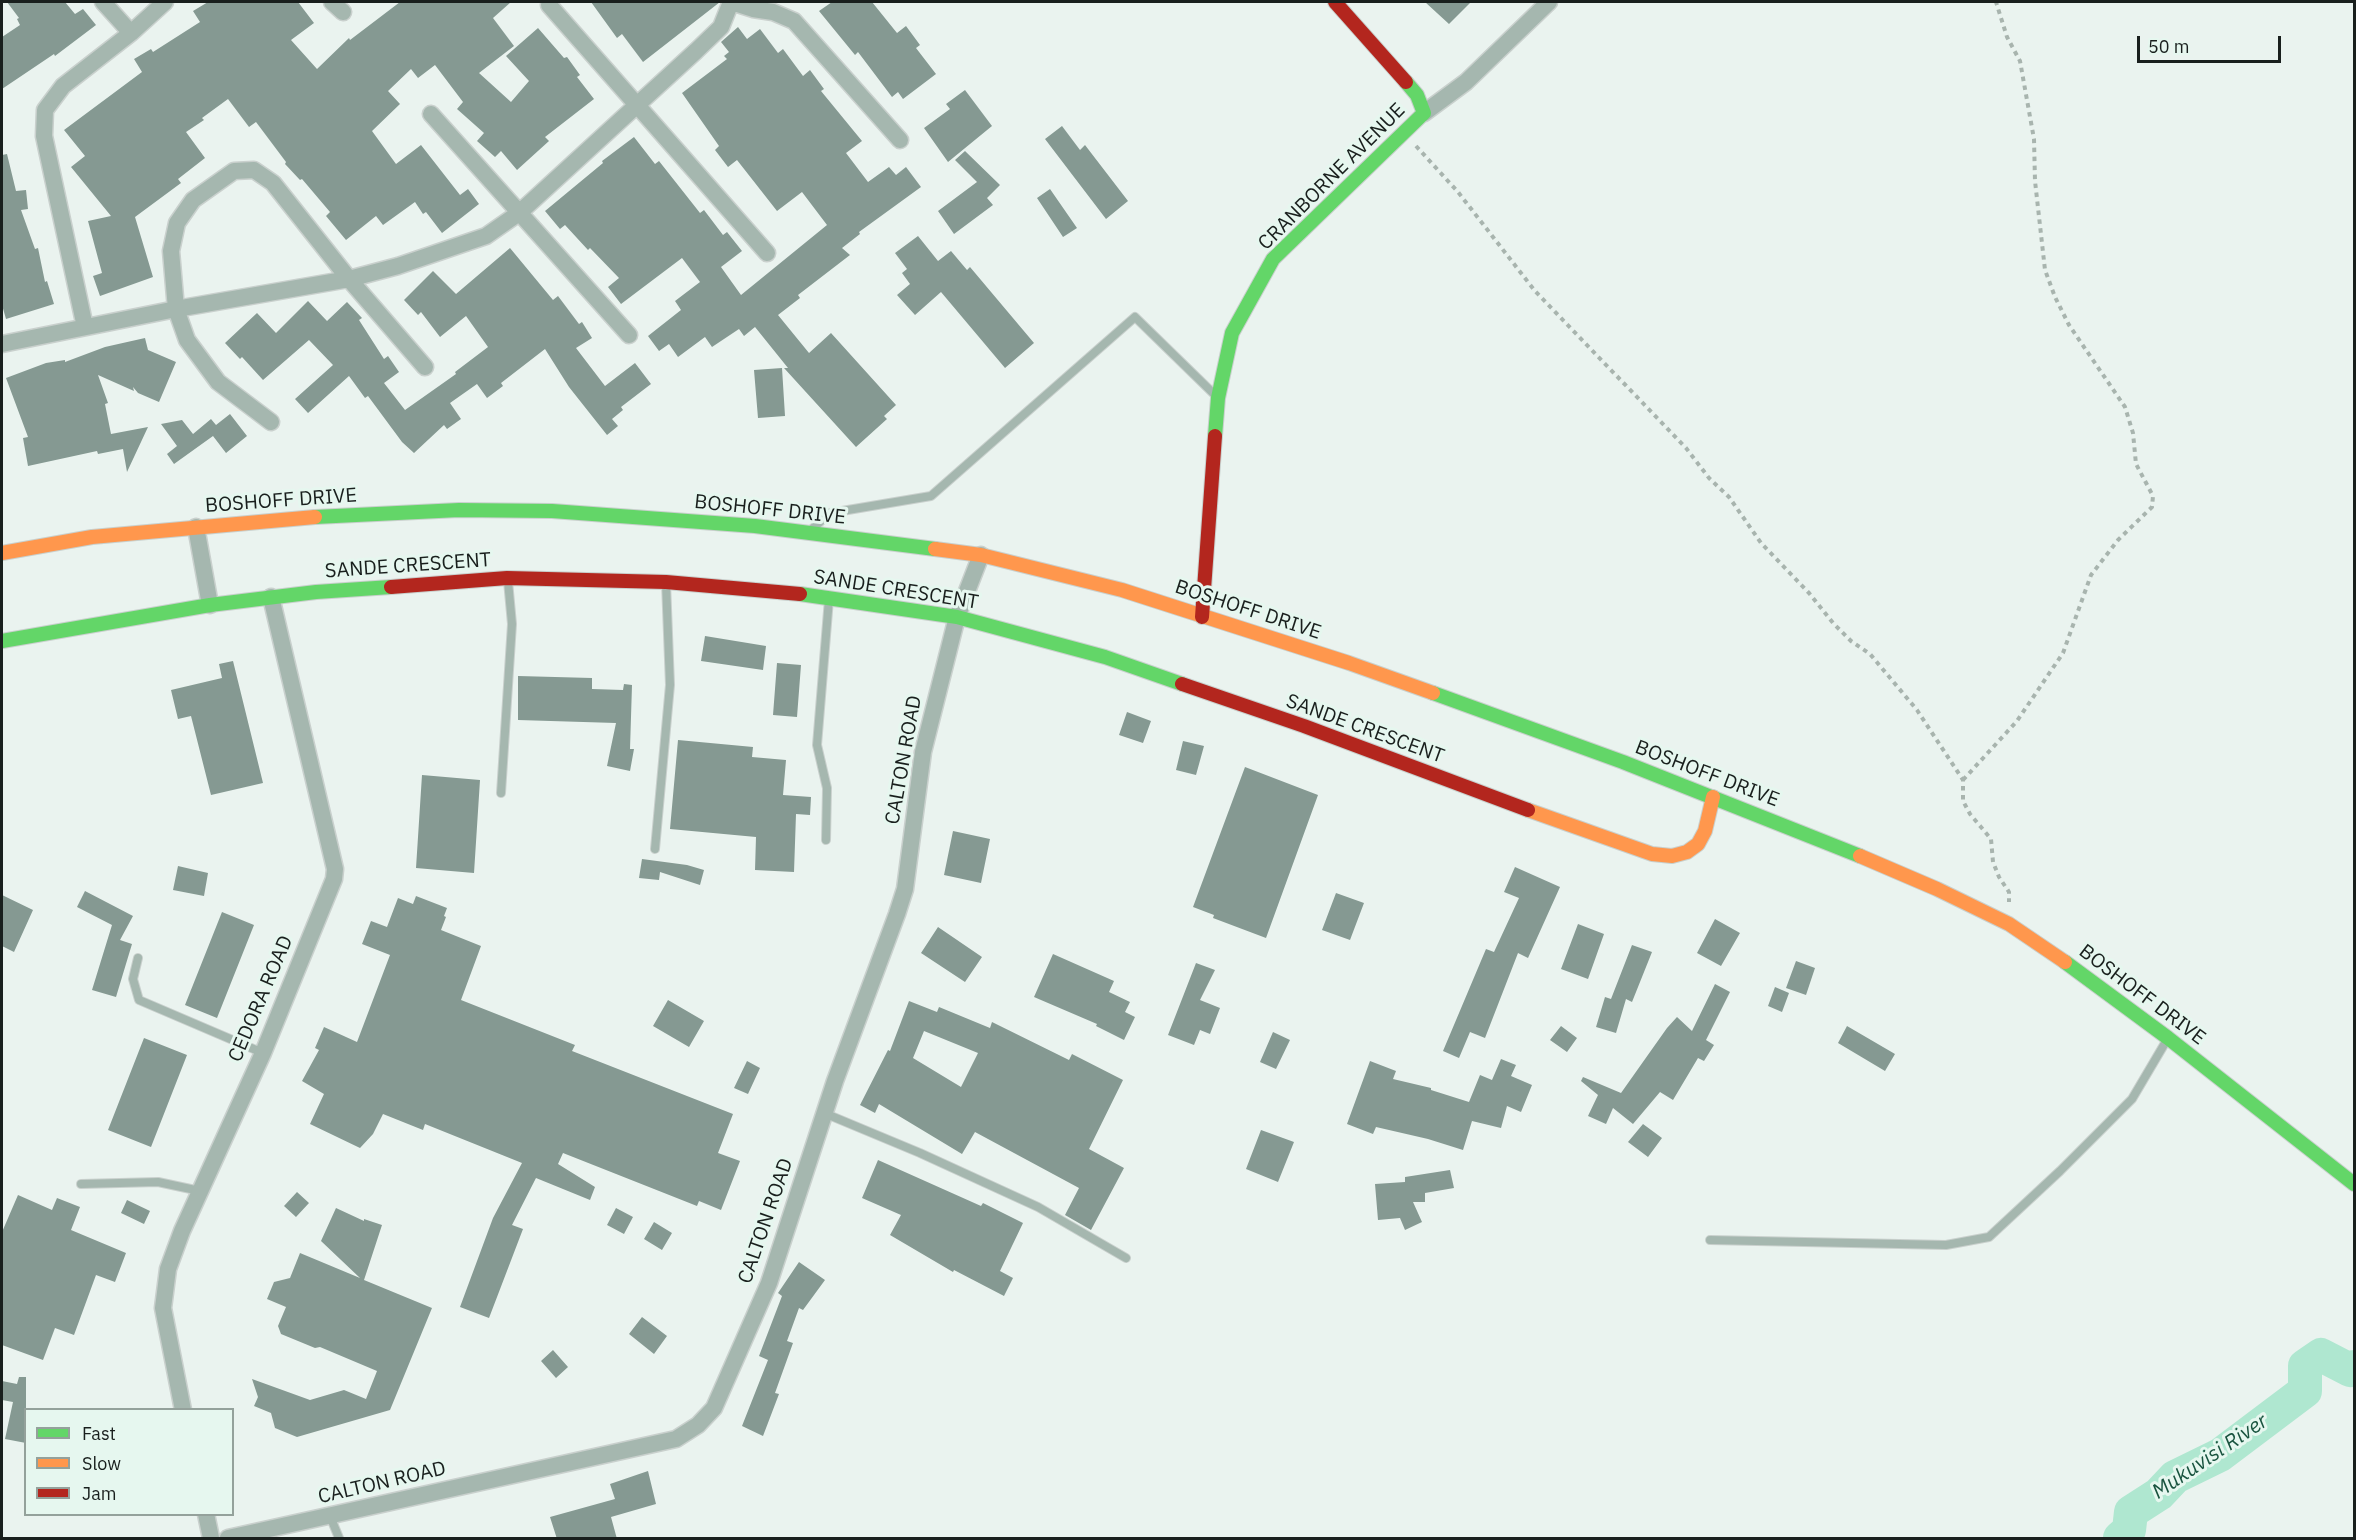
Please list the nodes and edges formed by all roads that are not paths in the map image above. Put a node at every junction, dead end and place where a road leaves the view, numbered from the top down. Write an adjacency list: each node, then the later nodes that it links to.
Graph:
1 (103, 2): 7 (street)
2 (165, 2): 7 (street)
3 (731, 2): 8 (street); 11 (street)
4 (1335, 2): 9 (street, CRANBORNE AVENUE)
5 (1549, 2): 9 (street)
6 (549, 5): 8 (street)
7 (131, 33): 16 (street)
8 (637, 104): 12 (street); 13 (street)
9 (1424, 113): 20 (street, CRANBORNE AVENUE)
10 (431, 114): 12 (street)
11 (900, 140)
12 (519, 213): 14 (street); 17 (street)
13 (767, 253)
14 (349, 279): 15 (street); 15 (street); 19 (street)
15 (176, 309): 16 (street); 21 (street)
16 (85, 327): 18 (street)
17 (629, 335)
18 (2, 344)
19 (425, 368)
20 (1218, 398): 23 (lane); 32 (street, CRANBORNE AVENUE)
21 (271, 422)
22 (196, 527): 23 (street, BOSHOFF DRIVE); 24 (street, BOSHOFF DRIVE); 30 (street)
23 (809, 533): 25 (street, BOSHOFF DRIVE)
24 (2, 553)
25 (981, 555): 31 (street, CALTON ROAD); 32 (street, BOSHOFF DRIVE)
26 (507, 578): 27 (street, SANDE CRESCENT); 28 (street, SANDE CRESCENT); 34 (lane)
27 (666, 582): 29 (street, SANDE CRESCENT); 37 (lane)
28 (271, 597): 30 (street, SANDE CRESCENT); 40 (street, CEDORA ROAD)
29 (829, 597): 31 (street, SANDE CRESCENT); 36 (lane)
30 (210, 604): 33 (street, SANDE CRESCENT)
31 (957, 617): 35 (street, SANDE CRESCENT); 41 (street, CALTON ROAD)
32 (1202, 617): 35 (street, BOSHOFF DRIVE)
33 (2, 641)
34 (501, 793)
35 (1713, 797): 39 (street, BOSHOFF DRIVE)
36 (826, 840)
37 (655, 849)
38 (138, 958): 40 (lane)
39 (2168, 1038): 43 (street, BOSHOFF DRIVE); 45 (lane)
40 (262, 1053): 44 (street, CEDORA ROAD)
41 (824, 1113): 46 (lane); 49 (street, CALTON ROAD)
42 (81, 1184): 44 (lane)
43 (2355, 1184)
44 (200, 1191): 47 (street, CEDORA ROAD)
45 (1710, 1240)
46 (1126, 1258)
47 (183, 1408)
48 (206, 1516): 50 (street)
49 (330, 1516): 51 (street, CALTON ROAD); 52 (lane)
50 (211, 1539)
51 (228, 1539)
52 (339, 1539)

